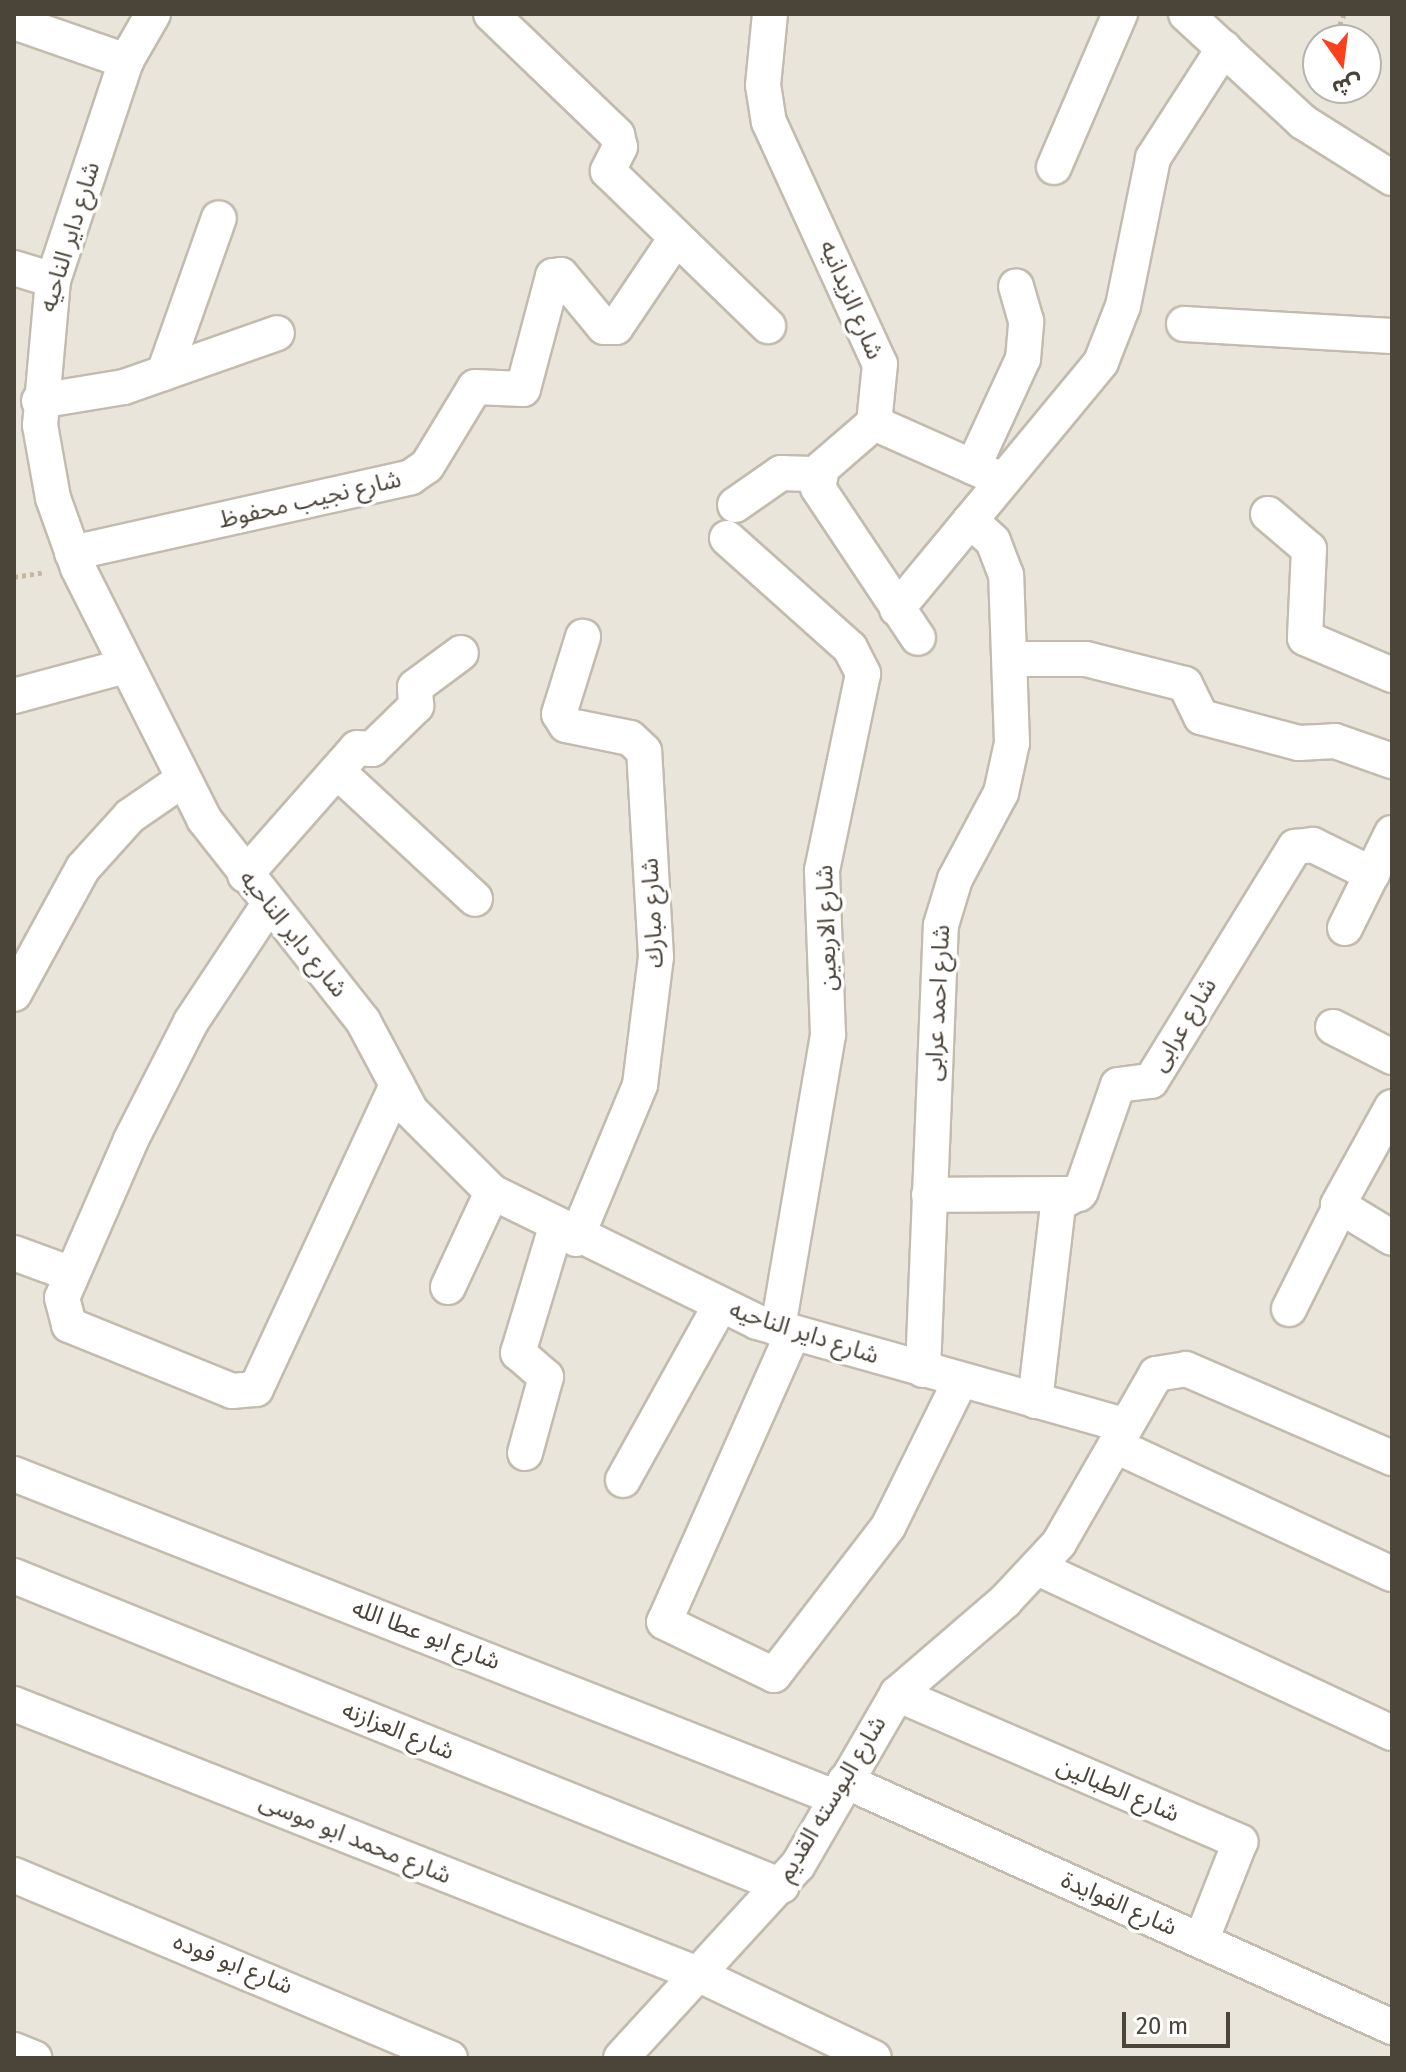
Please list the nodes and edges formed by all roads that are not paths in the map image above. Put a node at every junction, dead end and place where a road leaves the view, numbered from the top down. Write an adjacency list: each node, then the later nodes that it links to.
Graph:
1 (153, 14): 8 (street, شارع داير الناحيه)
2 (491, 14): 12 (street)
3 (770, 14): 22 (street, شارع الزيدانيه)
4 (1120, 14): 9 (street)
5 (1186, 14): 7 (street)
6 (14, 22): 8 (street)
7 (1224, 48): 10 (street); 23 (street)
8 (126, 61): 14 (street, شارع داير الناحيه)
9 (1054, 167)
10 (1392, 178)
11 (219, 218): 20 (street)
12 (676, 238): 17 (street); 29 (street, شارع نجيب محفوظ)
13 (14, 268): 14 (street)
14 (53, 280): 21 (street, شارع داير الناحيه)
15 (1016, 286): 23 (street)
16 (1184, 324): 19 (street)
17 (768, 326)
18 (277, 333): 20 (street)
19 (1392, 336)
20 (164, 373): 21 (street)
21 (31, 416): 29 (street, شارع داير الناحيه)
22 (874, 423): 23 (street); 24 (street)
23 (988, 473): 27 (street)
24 (818, 474): 25 (street); 30 (street)
25 (735, 505)
26 (1268, 514): 36 (street)
27 (970, 520): 30 (street); 34 (street, شارع احمد عرابى)
28 (727, 538): 62 (street, شارع الاربعين)
29 (72, 553): 35 (street, شارع داير الناحيه)
30 (897, 609): 32 (street)
31 (583, 637): 55 (street, شارع مبارك)
32 (918, 638)
33 (461, 653): 39 (street)
34 (1010, 659): 38 (street); 53 (street, شارع احمد عرابى)
35 (125, 666): 37 (street); 40 (street, شارع داير الناحيه)
36 (1392, 675)
37 (14, 696)
38 (1392, 761)
39 (337, 771): 42 (street); 43 (street)
40 (181, 781): 42 (street, شارع داير الناحيه); 46 (street)
41 (1386, 850): 45 (street); 52 (street, شارع عرابى)
42 (245, 875): 44 (street, شارع داير الناحيه)
43 (475, 899)
44 (269, 904): 49 (street, شارع داير الناحيه); 58 (street)
45 (1345, 928)
46 (14, 994)
47 (1333, 1027): 48 (street)
48 (1392, 1057)
49 (397, 1085): 51 (street, شارع داير الناحيه); 58 (street)
50 (1392, 1107): 54 (street)
51 (492, 1192): 55 (street, شارع داير الناحيه); 59 (street)
52 (1079, 1194): 53 (street); 65 (street, شارع عرابى)
53 (929, 1195): 63 (street, شارع احمد عرابى)
54 (1339, 1209): 56 (street); 61 (street)
55 (566, 1233): 60 (street, شارع داير الناحيه); 67 (street, شارع مبارك)
56 (1392, 1238)
57 (14, 1253): 58 (street)
58 (71, 1274)
59 (448, 1287)
60 (720, 1306): 62 (street, شارع داير الناحيه); 70 (street)
61 (1289, 1309)
62 (785, 1332): 63 (street, شارع داير الناحيه); 64 (street, شارع الاربعين)
63 (923, 1370): 64 (street, شارع داير الناحيه)
64 (960, 1381): 65 (street, شارع داير الناحيه)
65 (1035, 1401): 66 (street, شارع داير الناحيه)
66 (1121, 1436): 68 (street, شارع البوسته القديم); 71 (street, شارع البوسته القديم); 72 (street, شارع داير الناحيه)
67 (525, 1453)
68 (1391, 1455)
69 (14, 1474): 77 (street, شارع ابو عطا الله)
70 (623, 1480)
71 (1038, 1568): 74 (street, شارع البوسته القديم); 76 (street)
72 (1392, 1574)
73 (14, 1576): 79 (street, شارع العزازنه)
74 (897, 1694): 77 (street, شارع البوسته القديم); 80 (street, شارع الطبالين)
75 (14, 1704): 81 (street, شارع محمد ابو موسى)
76 (1392, 1733)
77 (841, 1789): 79 (street, شارع البوسته القديم); 80 (street, شارع الفوايدة)
78 (14, 1875): 85 (street, شارع ابو فوده)
79 (782, 1886): 81 (street, شارع البوسته القديم)
80 (1201, 1941): 82 (street, شارع الفوايدة)
81 (695, 1973): 86 (street, شارع البوسته القديم); 87 (street, شارع محمد ابو موسى)
82 (1392, 2027)
83 (14, 2050): 84 (street)
84 (34, 2058)
85 (450, 2058)
86 (621, 2058)
87 (874, 2058)

